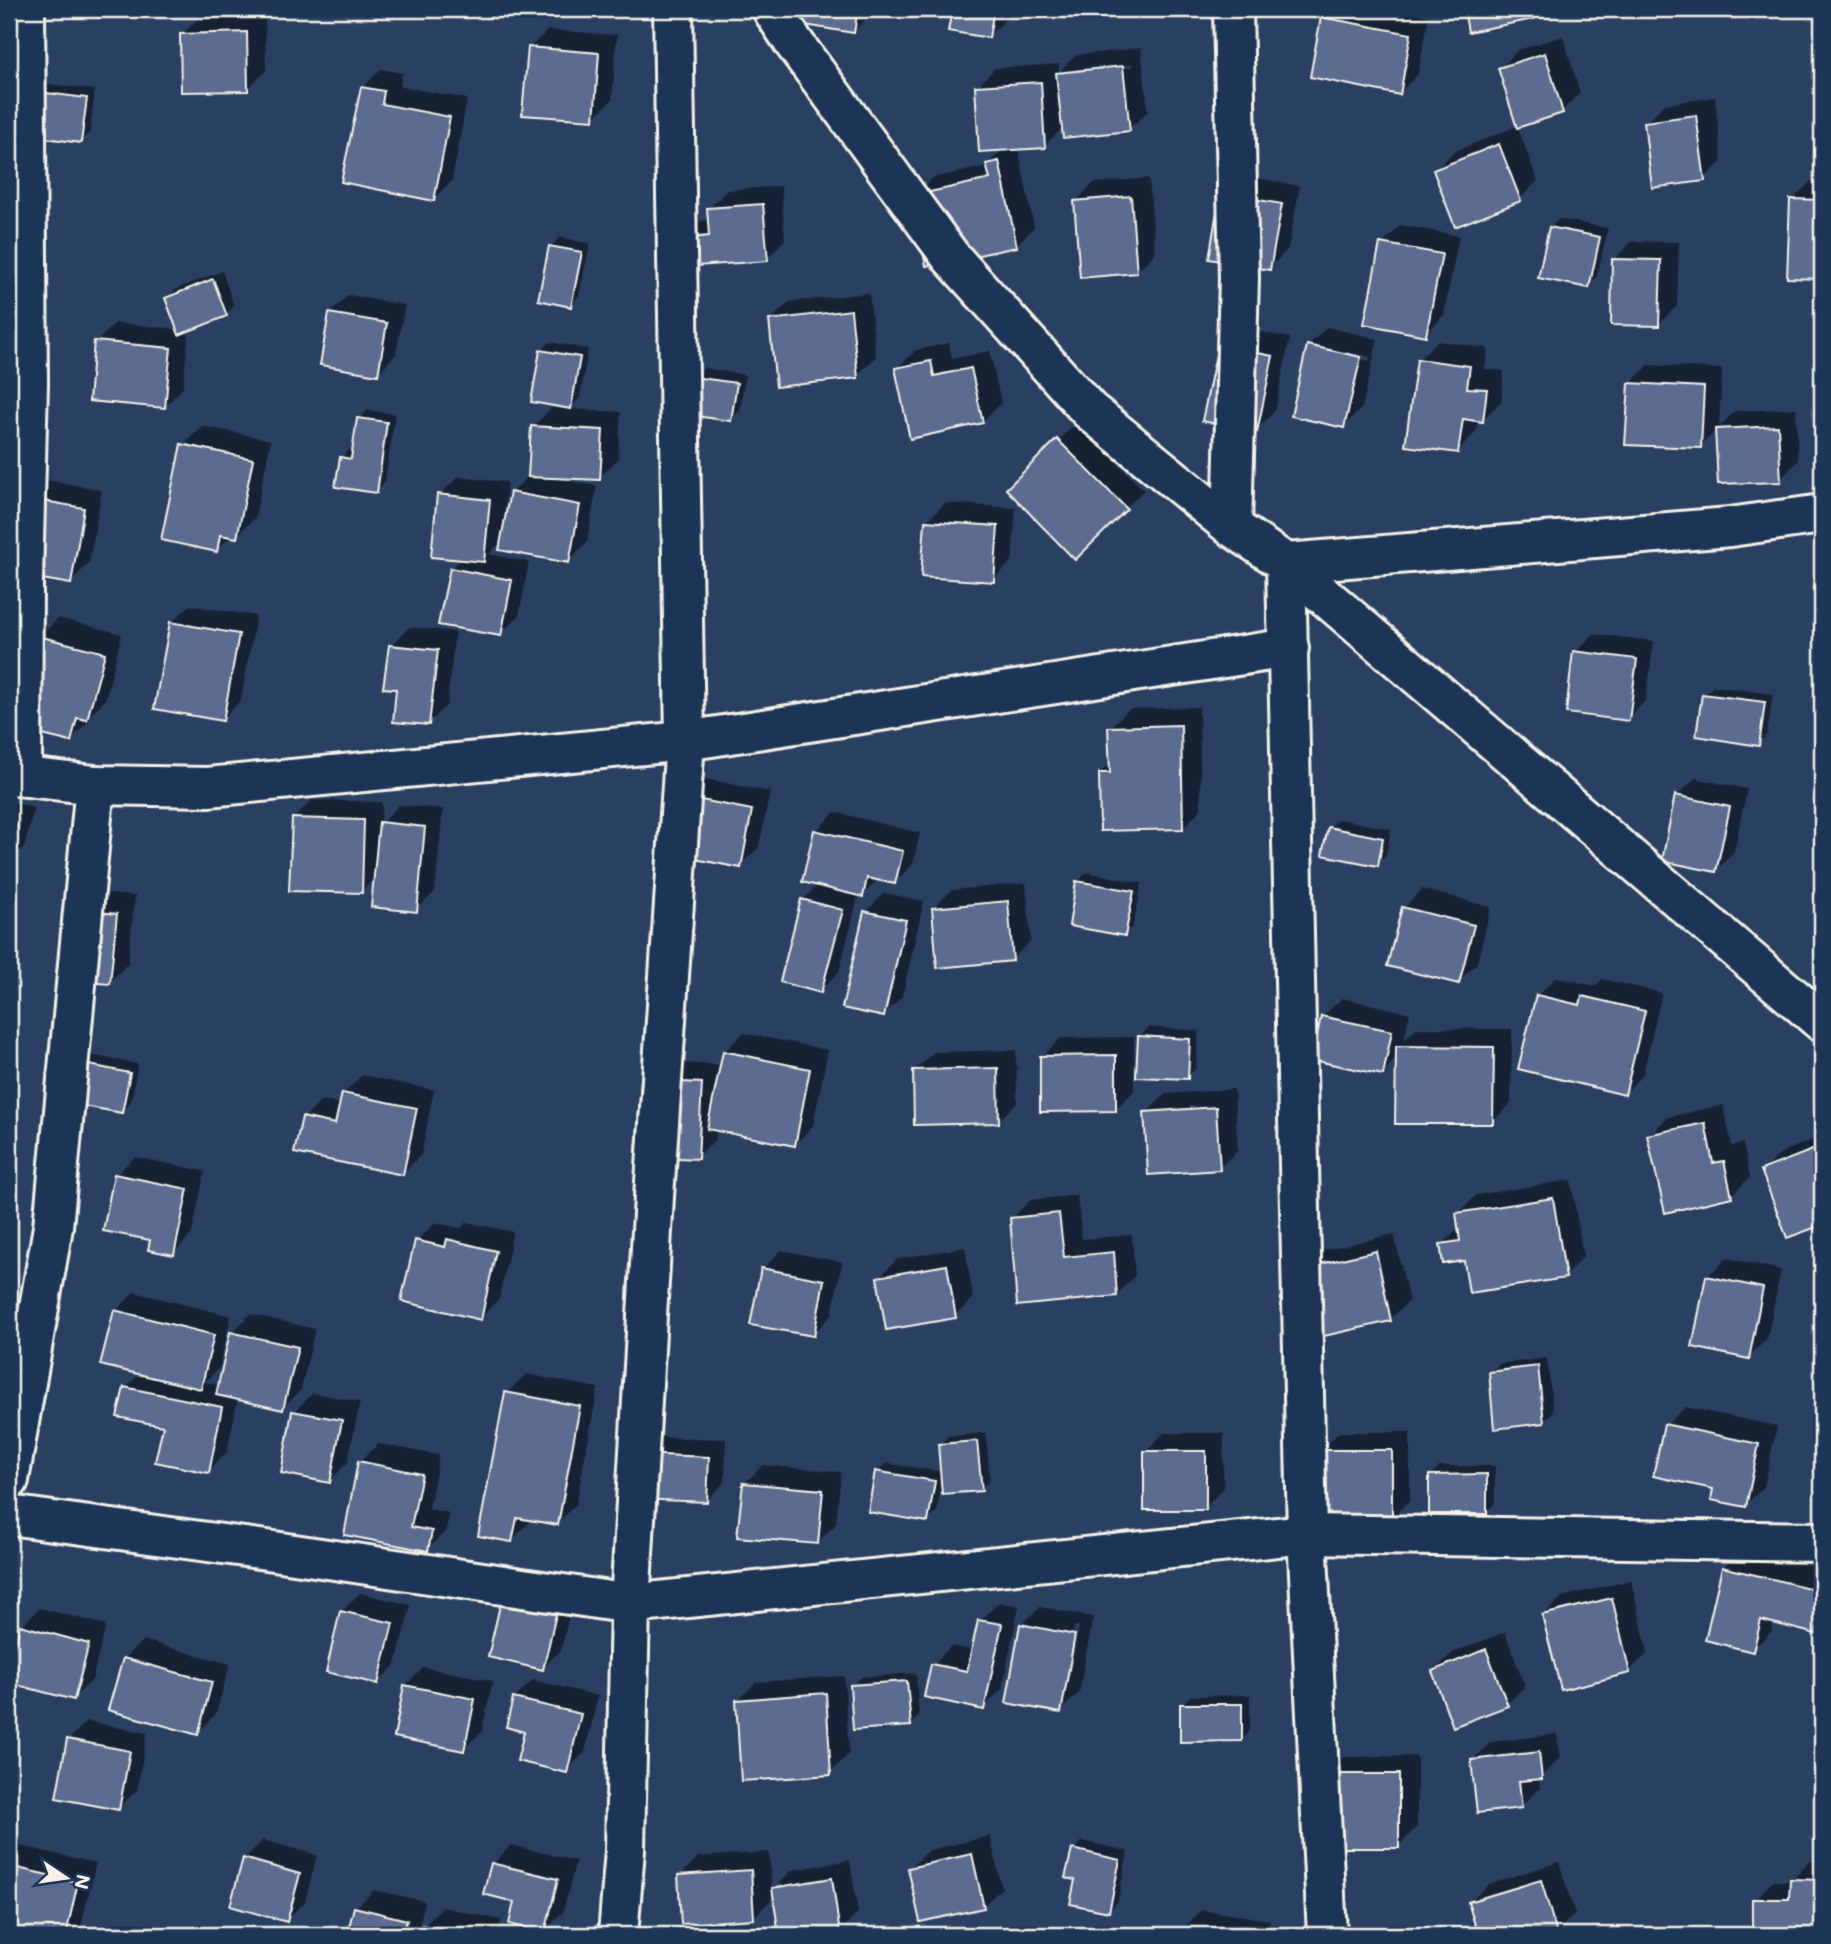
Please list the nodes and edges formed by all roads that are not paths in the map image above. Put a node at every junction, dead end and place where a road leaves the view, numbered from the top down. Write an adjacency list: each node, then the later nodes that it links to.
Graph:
1 (25, 9): 10 (street)
2 (673, 9): 9 (street)
3 (772, 9): 6 (street)
4 (1233, 9): 6 (street)
5 (1822, 514): 7 (street)
6 (1232, 527): 7 (street)
7 (1286, 563): 8 (street); 12 (street)
8 (1289, 648): 9 (street); 15 (street)
9 (685, 741): 11 (street); 17 (street)
10 (15, 776): 11 (street)
11 (95, 785): 13 (street)
12 (1822, 1022)
13 (9, 1480)
14 (9, 1515): 17 (street)
15 (1307, 1534): 16 (street); 17 (street); 19 (street)
16 (1822, 1542)
17 (630, 1604): 18 (street)
18 (618, 1935)
19 (1327, 1935)

